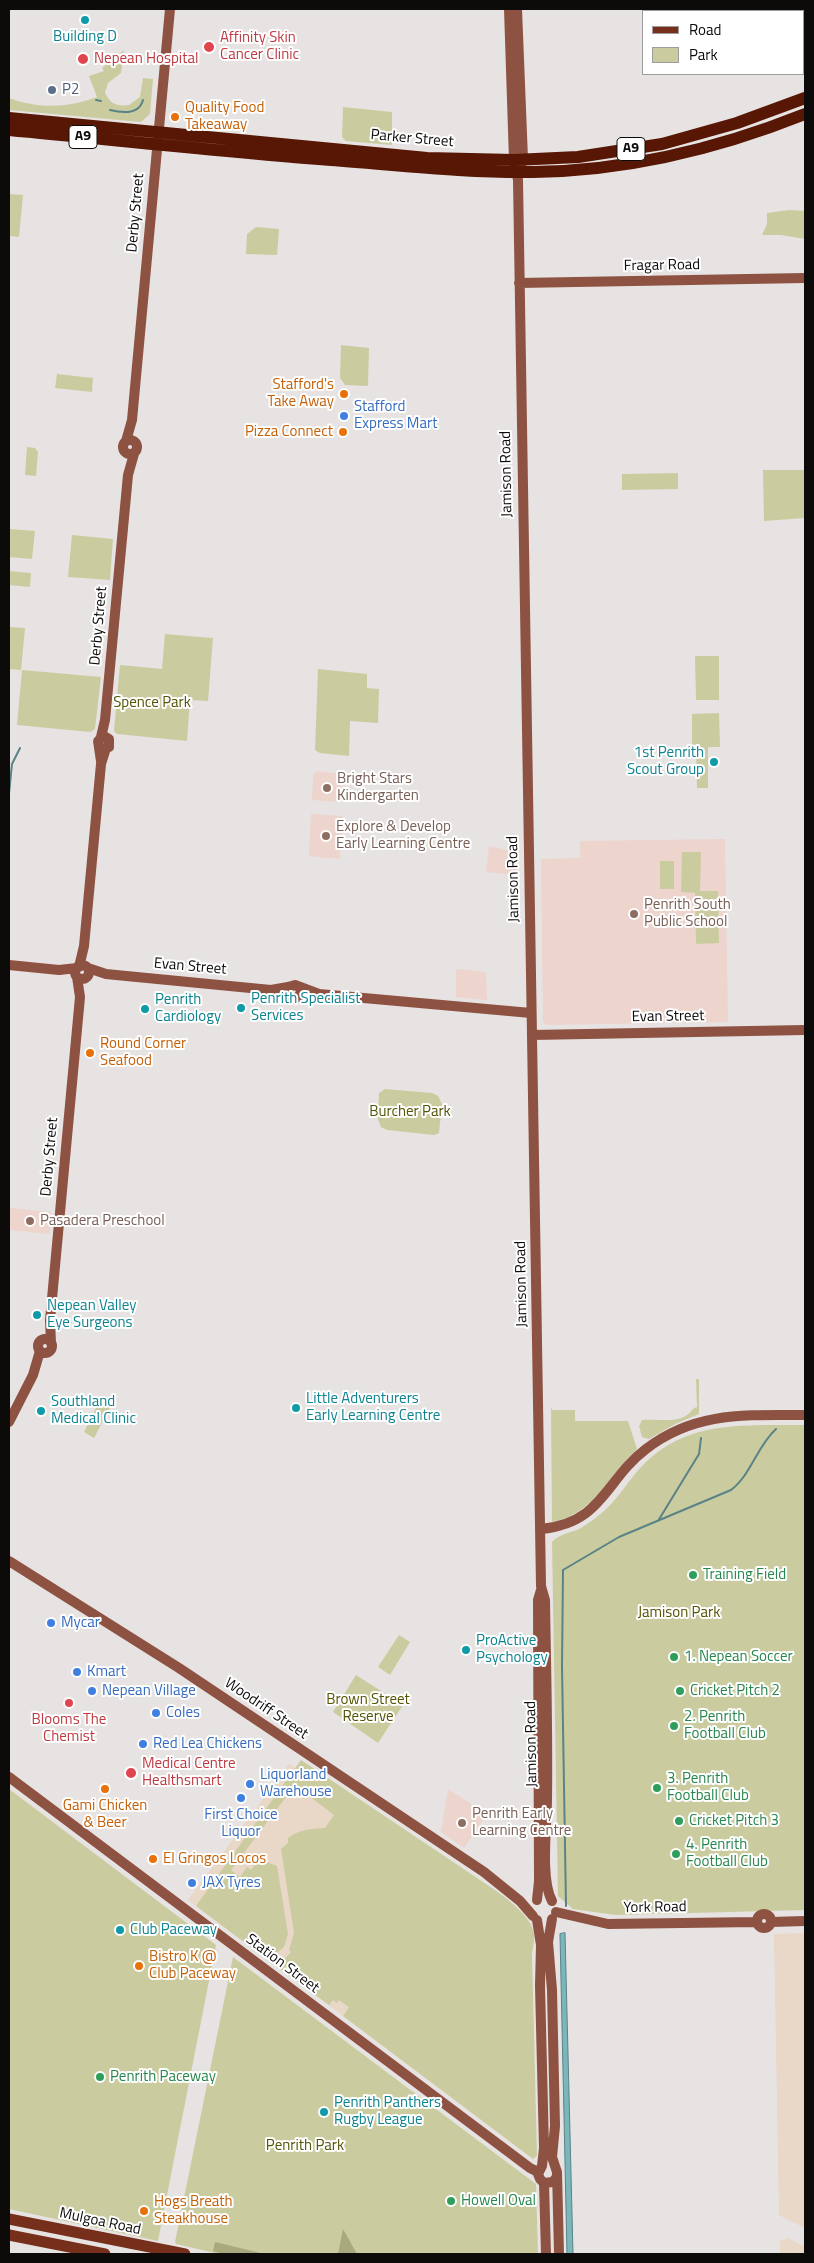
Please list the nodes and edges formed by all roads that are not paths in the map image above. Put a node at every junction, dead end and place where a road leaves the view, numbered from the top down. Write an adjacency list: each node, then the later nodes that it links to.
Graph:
1 (170, 9): 9 (street, Derby Street)
2 (509, 9): 4 (street, Jamison Road)
3 (517, 9): 4 (street, Jamison Road)
4 (514, 45): 11 (street, Jamison Road)
5 (805, 98): 11 (highway, Parker Street / A9)
6 (805, 114): 11 (highway, Parker Street / A9)
7 (9, 118): 9 (highway, Parker Street / A9)
8 (9, 130): 10 (highway, Parker Street / A9)
9 (159, 132): 10 (street, Derby Street); 11 (highway, Parker Street / A9)
10 (157, 145): 11 (highway, Parker Street / A9); 15 (street, Derby Street)
11 (518, 164): 13 (street, Jamison Road)
12 (805, 278): 13 (street, Fragar Road)
13 (519, 283): 16 (street, Jamison Road)
14 (9, 965): 15 (street, Evan Street)
15 (82, 972): 16 (street, Evan Street); 20 (street, Derby Street)
16 (531, 1013): 18 (street, Jamison Road)
17 (805, 1030): 18 (street, Evan Street)
18 (532, 1034): 21 (street, Jamison Road)
19 (805, 1415): 21 (street)
20 (9, 1422)
21 (541, 1530): 23 (street, Jamison Road)
22 (9, 1561): 25 (street, Woodriff Street)
23 (542, 1586): 26 (street, Jamison Road); 27 (street, Jamison Road)
24 (9, 1777): 31 (street, Station Street)
25 (504, 1886): 26 (street, Woodriff Street); 29 (street, Woodriff Street)
26 (536, 1901): 27 (street); 29 (street)
27 (552, 1901): 28 (street)
28 (554, 1916): 29 (street); 30 (street, York Road); 32 (street)
29 (535, 1918): 31 (street)
30 (805, 1921)
31 (540, 2169): 32 (street); 33 (street)
32 (555, 2173): 33 (street); 40 (street)
33 (544, 2183): 39 (street)
34 (9, 2219): 36 (main road, Mulgoa Road)
35 (9, 2235): 37 (main road, Mulgoa Road)
36 (162, 2253): 38 (main road, Mulgoa Road)
37 (105, 2254)
38 (185, 2254)
39 (546, 2254)
40 (559, 2254)

